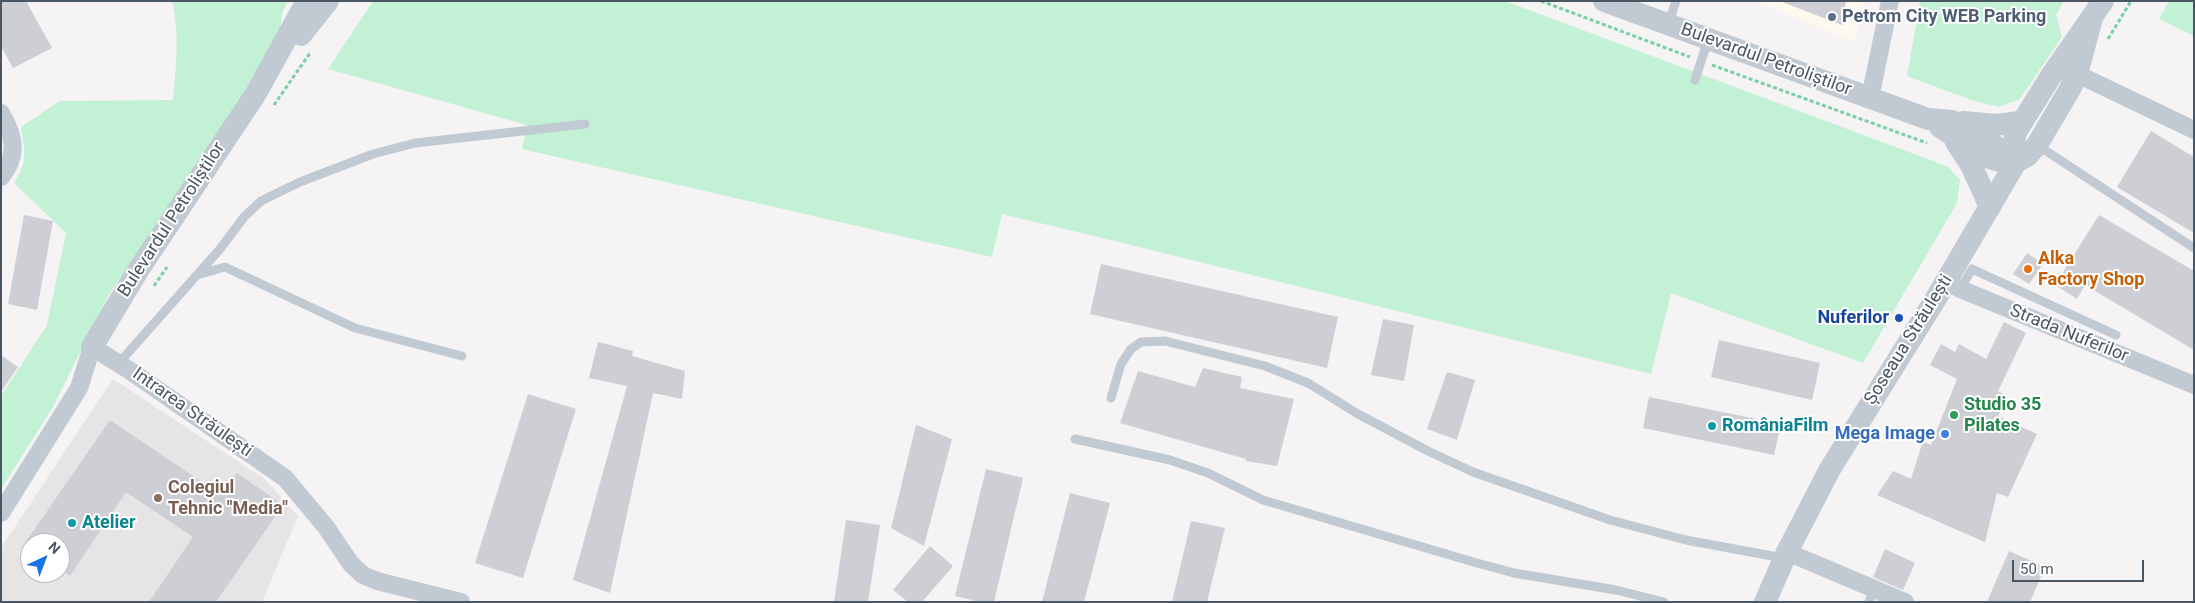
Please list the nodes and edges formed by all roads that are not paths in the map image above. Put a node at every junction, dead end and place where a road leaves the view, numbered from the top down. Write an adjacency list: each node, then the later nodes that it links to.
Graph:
1 (308, 1): 12 (street, Bulevardul Petroliștilor)
2 (328, 1): 12 (street, Bulevardul Petroliștilor)
3 (1604, 1): 7 (street, Bulevardul Petroliștilor)
4 (1676, 1): 7 (lane)
5 (1890, 1): 11 (street)
6 (2098, 10): 9 (street, Șoseaua Străulești); 14 (street, Șoseaua Străulești)
7 (1668, 25): 8 (street, Bulevardul Petroliștilor)
8 (1708, 40): 10 (lane); 11 (street, Bulevardul Petroliștilor)
9 (2077, 74): 17 (street); 18 (street, Șoseaua Străulești)
10 (1695, 80)
11 (1870, 98): 16 (street, Bulevardul Petroliștilor)
12 (263, 101): 26 (street, Bulevardul Petroliștilor)
13 (1, 112): 20 (street)
14 (2023, 121): 16 (street); 19 (street, Șoseaua Străulești)
15 (585, 124): 23 (lane)
16 (1952, 128): 19 (street, Bulevardul Petroliștilor); 21 (street)
17 (2194, 130)
18 (2037, 144): 19 (street, Șoseaua Străulești); 22 (lane)
19 (2016, 162): 21 (street, Șoseaua Străulești)
20 (1, 176)
21 (1990, 207): 24 (street, Șoseaua Străulești)
22 (2194, 248)
23 (197, 275): 27 (lane); 28 (lane)
24 (1953, 285): 25 (lane); 29 (street, Strada Nuferilor); 33 (street, Șoseaua Străulești)
25 (2116, 335)
26 (92, 347): 28 (street, Intrarea Străulești); 32 (street)
27 (462, 356)
28 (118, 364): 35 (street, Intrarea Străulești)
29 (2194, 385)
30 (1111, 398): 33 (lane)
31 (1074, 439): 36 (lane)
32 (1, 513)
33 (1786, 555): 34 (street); 37 (street, Șoseaua Străulești)
34 (1871, 595): 38 (street)
35 (461, 602)
36 (1664, 602)
37 (1765, 602)
38 (1905, 602)

